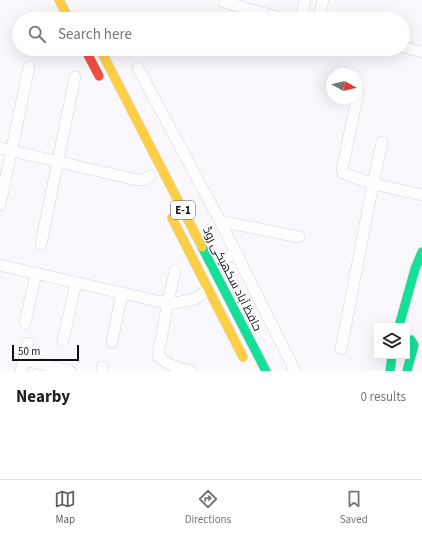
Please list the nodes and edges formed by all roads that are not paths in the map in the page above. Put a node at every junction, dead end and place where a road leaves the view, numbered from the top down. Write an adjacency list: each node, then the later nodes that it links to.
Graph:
1 (59, 0): 5 (highway)
2 (224, 0): 6 (street)
3 (305, 0): 7 (street)
4 (323, 0): 8 (street)
5 (65, 12)
6 (259, 12)
7 (302, 12)
8 (320, 12)
9 (410, 49): 10 (street)
10 (422, 52)
11 (89, 56): 16 (highway)
12 (104, 56): 32 (highway, حافظ آباد سکھیکی روڈ / E-1)
13 (29, 67): 20 (street)
14 (138, 68): 27 (street)
15 (75, 77): 21 (street)
16 (103, 84)
17 (356, 104): 23 (street)
18 (382, 142): 23 (street)
19 (0, 148): 20 (street)
20 (12, 150): 21 (street); 25 (street)
21 (58, 162): 22 (street); 29 (street)
22 (150, 176)
23 (373, 184): 24 (street); 46 (street)
24 (422, 194)
25 (0, 205)
26 (168, 212): 37 (highway, E-1)
27 (220, 221): 28 (street); 31 (street)
28 (299, 237)
29 (41, 244)
30 (422, 252): 41 (highway)
31 (235, 253): 32 (street); 55 (street)
32 (217, 263): 54 (highway, حافظ آباد سکھیکی روڈ / E-1)
33 (0, 265): 35 (street)
34 (175, 271): 39 (street)
35 (36, 274): 36 (street); 40 (street)
36 (76, 283): 38 (street); 42 (street)
37 (208, 290): 39 (street); 50 (highway, E-1)
38 (122, 293): 39 (street); 44 (street)
39 (168, 302): 53 (street)
40 (25, 323)
41 (401, 323)
42 (63, 340)
43 (410, 340): 58 (highway)
44 (112, 342)
45 (28, 343): 49 (street)
46 (341, 349)
47 (392, 359): 56 (highway)
48 (402, 359): 57 (highway)
49 (24, 360): 51 (street); 52 (street)
50 (247, 364)
51 (20, 371)
52 (70, 371)
53 (191, 371)
54 (266, 371)
55 (296, 371)
56 (390, 371)
57 (399, 371)
58 (407, 371)

